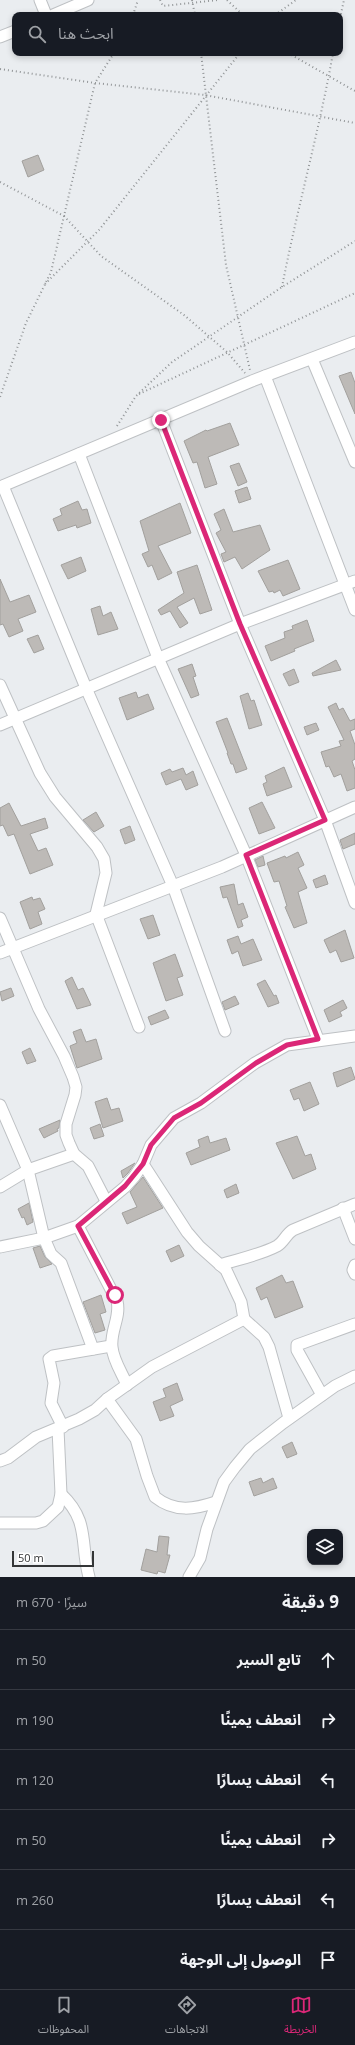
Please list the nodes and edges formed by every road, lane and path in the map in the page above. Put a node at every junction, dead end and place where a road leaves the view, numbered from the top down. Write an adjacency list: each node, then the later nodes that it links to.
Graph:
1 (40, 0): 10 (street)
2 (88, 0): 11 (street)
3 (138, 0): 12 (path)
4 (160, 0): 9 (path)
5 (218, 0): 9 (path)
6 (227, 0): 14 (path)
7 (296, 0): 15 (path)
8 (344, 0): 16 (path)
9 (192, 1): 13 (path)
10 (45, 12)
11 (59, 12)
12 (134, 12)
13 (194, 12)
14 (240, 12)
15 (278, 12)
16 (341, 12)
17 (12, 32): 18 (street)
18 (1, 34)
19 (112, 56): 26 (path)
20 (201, 56): 28 (path)
21 (238, 56): 28 (path)
22 (293, 56): 25 (path)
23 (332, 56): 25 (path)
24 (0, 69): 26 (path)
25 (329, 76): 27 (path); 29 (path)
26 (95, 83): 28 (path); 32 (path)
27 (355, 91)
28 (205, 95): 29 (path); 34 (path); 38 (path)
29 (321, 116): 30 (path); 36 (path)
30 (355, 123)
31 (0, 182): 32 (path)
32 (64, 216): 34 (path); 35 (path)
33 (355, 240): 36 (path)
34 (88, 242): 35 (path); 39 (path)
35 (45, 284): 47 (path)
36 (282, 287): 38 (path)
37 (355, 293): 41 (path)
38 (238, 317): 39 (path); 41 (path)
39 (209, 337): 42 (path); 46 (path)
40 (355, 342): 43 (street)
41 (243, 344): 42 (path); 45 (path)
42 (226, 352): 45 (path); 46 (path)
43 (312, 359): 44 (street); 51 (street)
44 (265, 376): 45 (street); 53 (street)
45 (252, 381): 48 (street)
46 (136, 396): 49 (path)
47 (0, 398)
48 (161, 420): 49 (street); 55 (street)
49 (107, 442): 50 (street)
50 (79, 454): 52 (street); 56 (street)
51 (355, 462)
52 (1, 486): 58 (street)
53 (350, 583): 54 (street); 55 (street)
54 (355, 610)
55 (240, 624): 56 (street); 62 (street)
56 (158, 658): 58 (street); 63 (street)
57 (0, 685): 59 (street)
58 (86, 688): 59 (street); 64 (street)
59 (15, 719): 60 (street); 66 (street)
60 (0, 725)
61 (355, 807): 62 (street)
62 (325, 820): 63 (street); 65 (street)
63 (246, 855): 64 (street); 73 (street)
64 (173, 886): 66 (street); 71 (street)
65 (355, 903)
66 (96, 914): 68 (street); 70 (street)
67 (0, 918): 68 (street)
68 (11, 948): 69 (street); 75 (street)
69 (0, 953)
70 (139, 1027)
71 (225, 1031)
72 (355, 1036): 73 (street)
73 (318, 1039): 76 (street)
74 (0, 1105): 77 (street)
75 (74, 1154): 77 (street); 79 (street)
76 (143, 1164): 79 (street); 86 (street)
77 (28, 1170): 78 (street); 83 (street)
78 (0, 1187)
79 (106, 1202): 82 (street)
80 (355, 1204): 81 (street)
81 (343, 1208): 84 (street); 86 (street)
82 (78, 1226): 83 (street); 91 (street)
83 (44, 1238): 85 (street); 92 (street)
84 (355, 1239)
85 (0, 1247)
86 (220, 1265): 89 (street)
87 (355, 1265): 88 (street)
88 (355, 1274)
89 (244, 1319): 94 (street); 97 (street)
90 (355, 1324): 95 (street)
91 (111, 1346): 92 (street); 94 (street)
92 (93, 1349): 98 (street)
93 (354, 1378): 95 (street)
94 (127, 1385): 96 (street)
95 (322, 1395): 97 (street)
96 (107, 1399): 98 (street); 101 (street)
97 (289, 1418): 101 (street)
98 (60, 1428): 99 (street); 100 (street)
99 (0, 1461)
100 (61, 1494): 102 (street); 103 (street)
101 (216, 1502): 104 (street)
102 (0, 1523)
103 (89, 1577)
104 (188, 1577)

